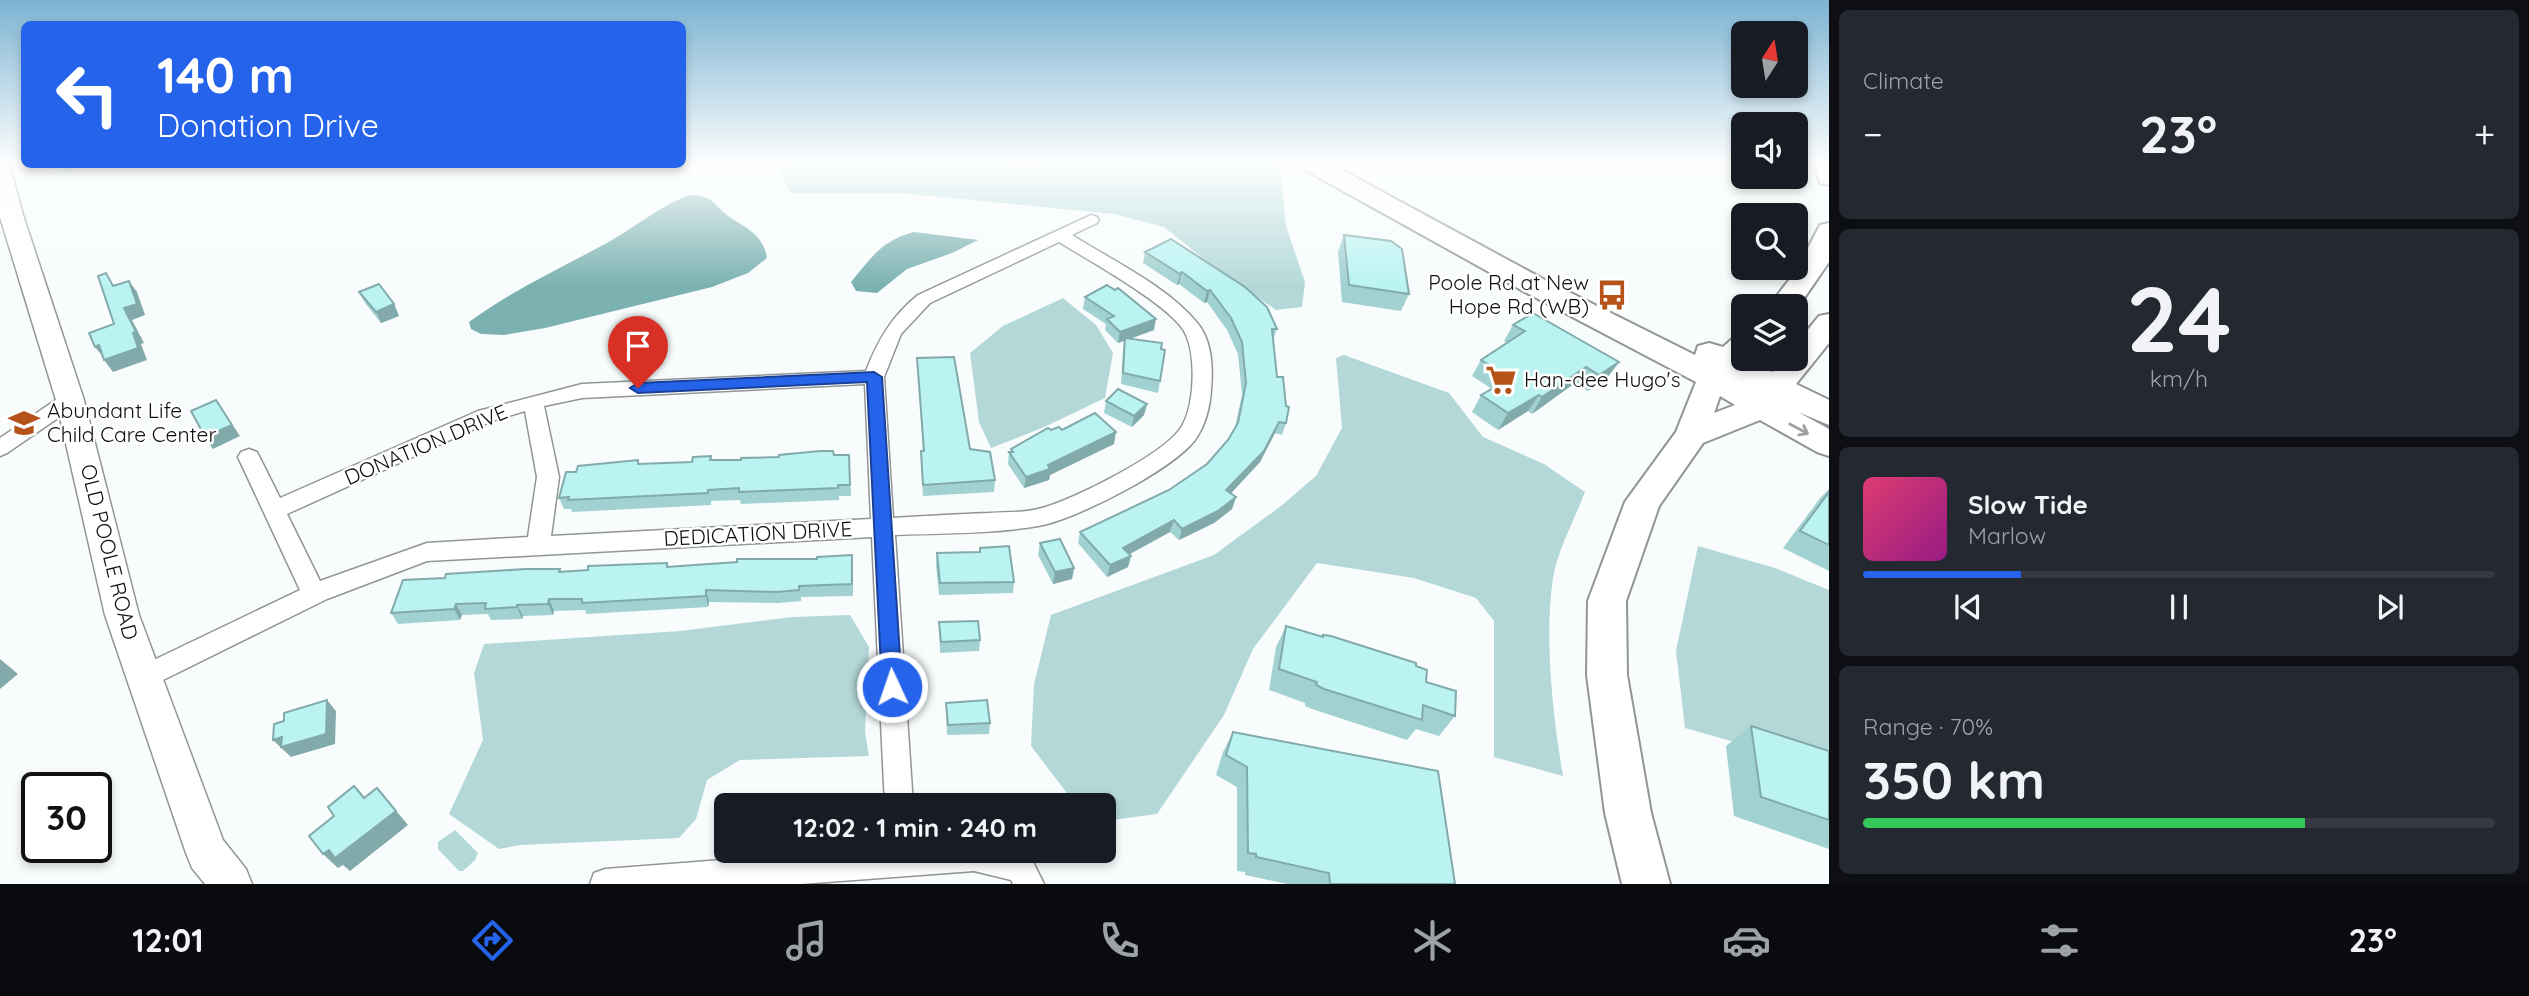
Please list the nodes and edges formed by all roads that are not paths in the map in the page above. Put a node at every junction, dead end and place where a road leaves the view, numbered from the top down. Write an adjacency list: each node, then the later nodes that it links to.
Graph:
1 (8, 203): 12 (street, OLD POOLE ROAD)
2 (1395, 203): 9 (main road)
3 (1421, 203): 9 (main road)
4 (1091, 220): 6 (street)
5 (1829, 231): 7 (main road)
6 (1059, 234): 10 (street); 20 (street, DEDICATION DRIVE)
7 (1794, 294)
8 (1829, 323): 11 (main road)
9 (1727, 362): 11 (main road); 15 (main road)
10 (874, 377): 13 (street, DONATION DRIVE); 20 (street)
11 (1768, 396): 14 (main road); 15 (main road); 16 (main road, one-way to 16)
12 (70, 400): 17 (street); 23 (street, OLD POOLE ROAD)
13 (533, 402): 19 (street, DONATION DRIVE); 21 (street)
14 (1829, 414)
15 (1691, 435): 30 (main road)
16 (1829, 444)
17 (0, 448)
18 (249, 457): 19 (street)
19 (275, 510): 22 (street)
20 (884, 527): 21 (street, DEDICATION DRIVE); 24 (street)
21 (538, 545): 22 (street, DEDICATION DRIVE)
22 (315, 595): 23 (street, DEDICATION DRIVE)
23 (144, 677): 28 (street, OLD POOLE ROAD)
24 (898, 793)
25 (829, 863): 27 (street)
26 (999, 863): 29 (street)
27 (621, 883)
28 (230, 884)
29 (1029, 884)
30 (1646, 884)

